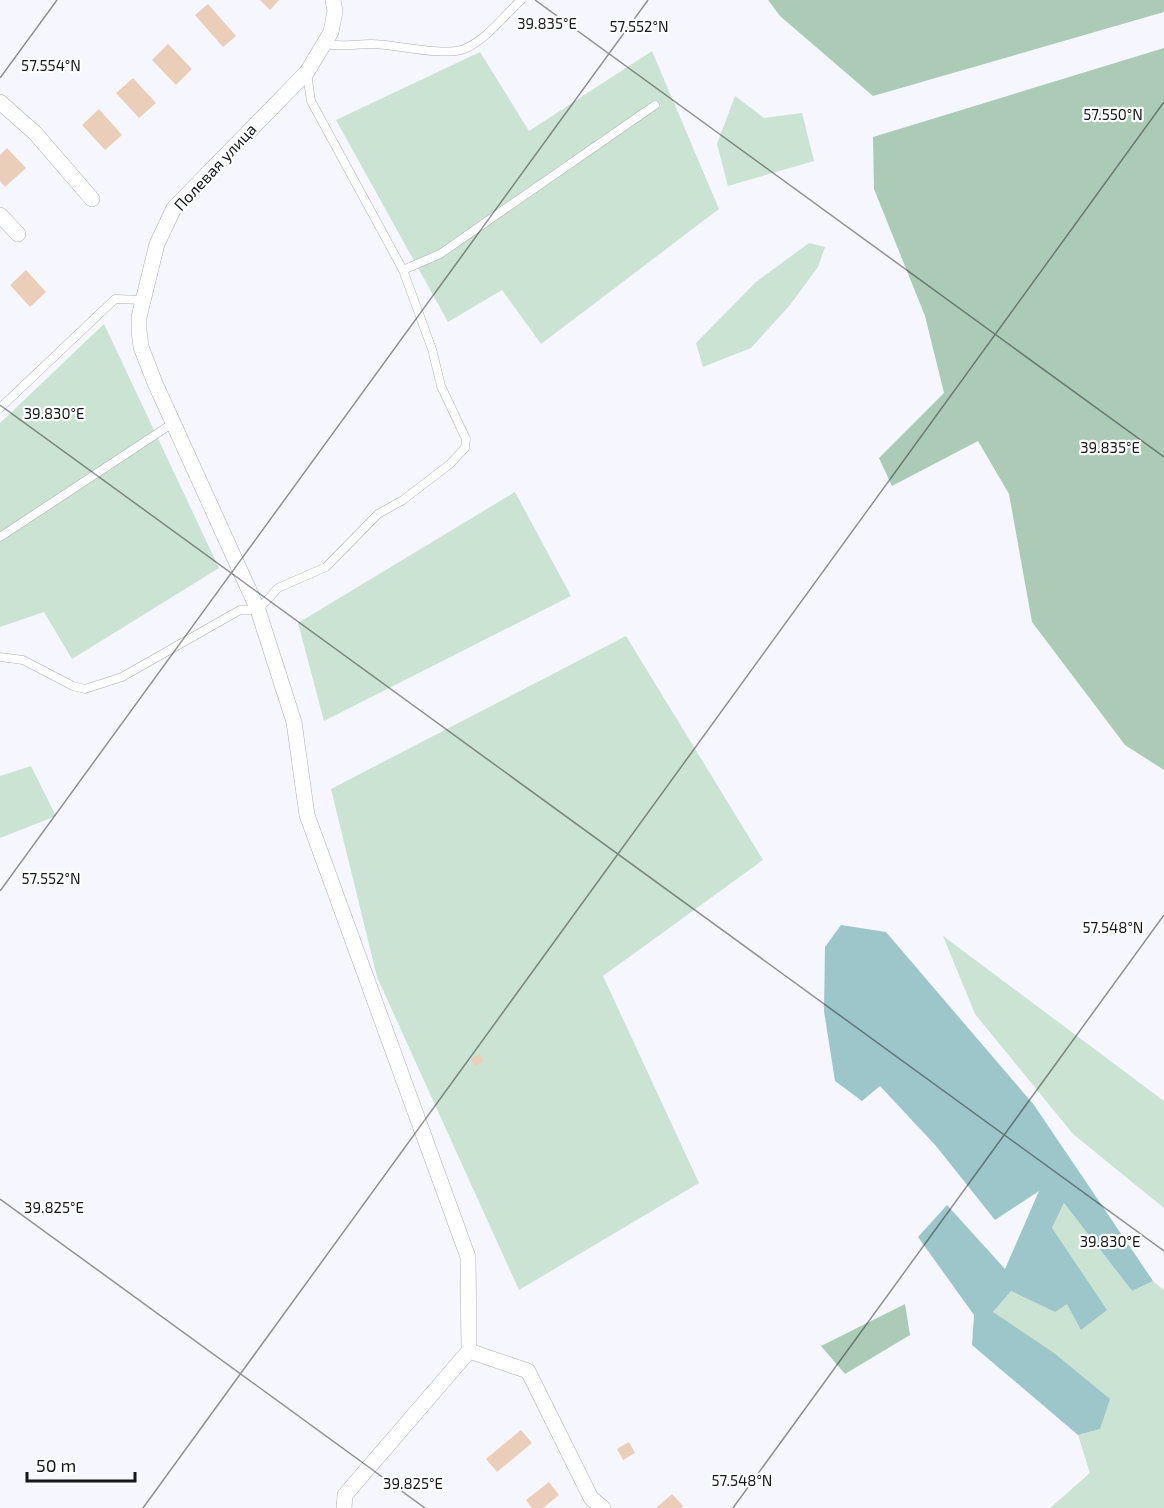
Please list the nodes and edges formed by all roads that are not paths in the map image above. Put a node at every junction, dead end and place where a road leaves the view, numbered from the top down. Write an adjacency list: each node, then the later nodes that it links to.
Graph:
1 (333, 0): 3 (street, Полевая улица)
2 (520, 0): 3 (lane)
3 (325, 44): 4 (street, Полевая улица)
4 (307, 72): 10 (lane); 11 (street, Полевая улица)
5 (0, 102): 7 (street)
6 (655, 105): 10 (lane)
7 (92, 199)
8 (0, 215): 9 (street)
9 (18, 234)
10 (404, 270): 15 (lane)
11 (143, 300): 12 (lane); 13 (street, Полевая улица)
12 (0, 408)
13 (172, 423): 14 (lane); 15 (street, Полевая улица)
14 (0, 537)
15 (258, 610): 16 (lane); 17 (street, Полевая улица)
16 (0, 657)
17 (470, 1351): 18 (street); 19 (street)
18 (345, 1508)
19 (603, 1508)

